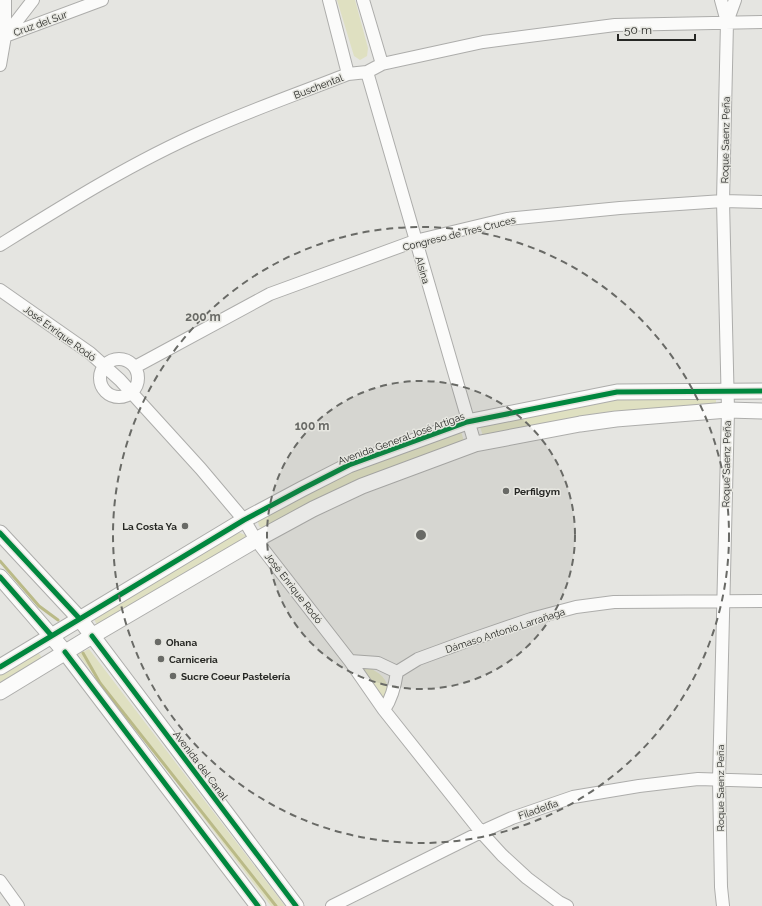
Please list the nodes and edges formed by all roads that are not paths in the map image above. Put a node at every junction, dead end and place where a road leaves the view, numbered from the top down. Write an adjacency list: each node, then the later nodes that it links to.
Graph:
1 (5, 0): 10 (street)
2 (33, 0): 10 (street)
3 (102, 0): 10 (street, Cruz del Sur)
4 (328, 0): 14 (street)
5 (363, 0): 11 (street)
6 (721, 0): 8 (street, Roque Saenz Peña)
7 (735, 0): 8 (street, Roque Saenz Peña)
8 (727, 22): 9 (street, Buschental); 11 (street, Buschental); 15 (street, Roque Saenz Peña)
9 (762, 22)
10 (2, 37): 12 (street)
11 (382, 64): 13 (street, Buschental)
12 (0, 65)
13 (367, 72): 14 (street, Buschental); 17 (street, Alsina)
14 (348, 74): 18 (street, Buschental)
15 (724, 201): 16 (street, Congreso de Tres Cruces); 17 (street, Congreso de Tres Cruces); 22 (street, Roque Saenz Peña)
16 (762, 202)
17 (415, 241): 21 (street, Congreso de Tres Cruces); 27 (street, Alsina)
18 (0, 245)
19 (0, 290): 20 (street, José Enrique Rodó)
20 (104, 366): 21 (street); 24 (street, José Enrique Rodó); 24 (street)
21 (135, 368): 24 (street)
22 (727, 391): 23 (street, Avenida General José Artigas); 25 (street, Roque Saenz Peña); 27 (street, Avenida General José Artigas)
23 (762, 391)
24 (131, 393): 29 (street, José Enrique Rodó)
25 (728, 410): 26 (street); 28 (street); 33 (street, Roque Saenz Peña)
26 (762, 411)
27 (467, 422): 28 (street, Alsina); 29 (street, Avenida General José Artigas)
28 (475, 444): 31 (street)
29 (244, 520): 31 (street, José Enrique Rodó); 35 (street, Avenida General José Artigas)
30 (0, 533): 35 (street, Avenida del Canal)
31 (256, 540): 37 (street); 39 (street, José Enrique Rodó)
32 (0, 577): 36 (street)
33 (723, 601): 34 (street, Dámaso Antonio Larrañaga); 41 (street, Dámaso Antonio Larrañaga); 44 (street, Roque Saenz Peña)
34 (762, 601)
35 (79, 618): 36 (street, Avenida General José Artigas); 37 (street, Avenida del Canal)
36 (51, 635): 38 (street); 40 (street, Avenida General José Artigas)
37 (92, 636): 38 (street); 50 (street, Avenida del Canal)
38 (65, 652): 42 (street); 49 (street)
39 (350, 661): 41 (street); 43 (street, José Enrique Rodó)
40 (0, 666)
41 (397, 672): 43 (street)
42 (0, 692)
43 (384, 710): 46 (street, José Enrique Rodó)
44 (719, 780): 45 (street, Filadelfia); 46 (street, Filadelfia); 53 (street, Roque Saenz Peña)
45 (762, 781)
46 (481, 832): 51 (street, Filadelfia); 52 (street, José Enrique Rodó)
47 (0, 881): 48 (street)
48 (18, 906)
49 (258, 906)
50 (296, 906)
51 (332, 906)
52 (567, 906)
53 (723, 906)

